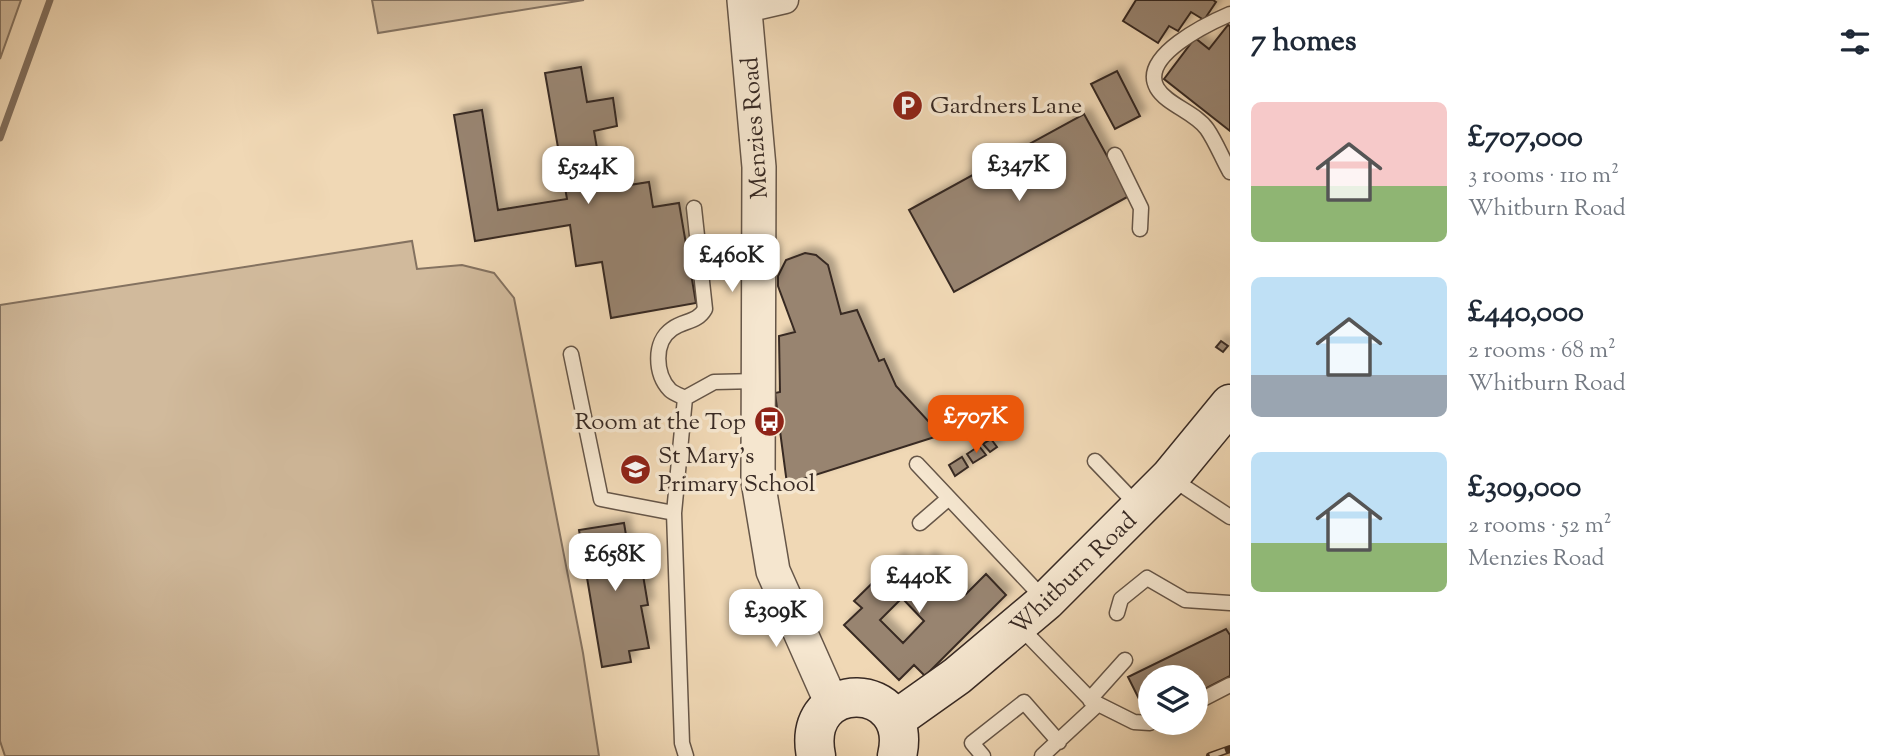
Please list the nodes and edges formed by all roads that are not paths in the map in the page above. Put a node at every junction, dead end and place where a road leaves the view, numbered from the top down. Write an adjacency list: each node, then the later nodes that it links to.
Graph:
1 (785, 0): 2 (street)
2 (745, 5): 9 (street, Menzies Road)
3 (1230, 14): 5 (lane)
4 (1115, 155): 7 (lane)
5 (1230, 172)
6 (694, 208): 10 (lane)
7 (1140, 229)
8 (571, 354): 17 (lane)
9 (758, 381): 10 (lane); 27 (street, Menzies Road)
10 (685, 398): 17 (lane)
11 (1230, 404): 14 (main road, Whitburn Road)
12 (1095, 461): 16 (lane)
13 (917, 464): 15 (lane)
14 (1170, 477): 16 (main road, Whitburn Road); 18 (lane)
15 (949, 498): 19 (lane); 21 (lane)
16 (1140, 508): 21 (main road, Whitburn Road)
17 (674, 513): 31 (lane)
18 (1230, 517)
19 (920, 523)
20 (1230, 603): 22 (lane)
21 (1033, 614): 26 (lane); 29 (main road, Whitburn Road)
22 (1117, 614)
23 (1125, 660): 26 (lane)
24 (1230, 685): 25 (lane)
25 (1208, 696)
26 (1093, 702): 28 (lane); 30 (lane)
27 (832, 704): 29 (main road); 32 (main road)
28 (1138, 722)
29 (896, 738)
30 (1059, 742): 33 (lane); 34 (lane)
31 (686, 756)
32 (816, 756)
33 (983, 756)
34 (1042, 756)

